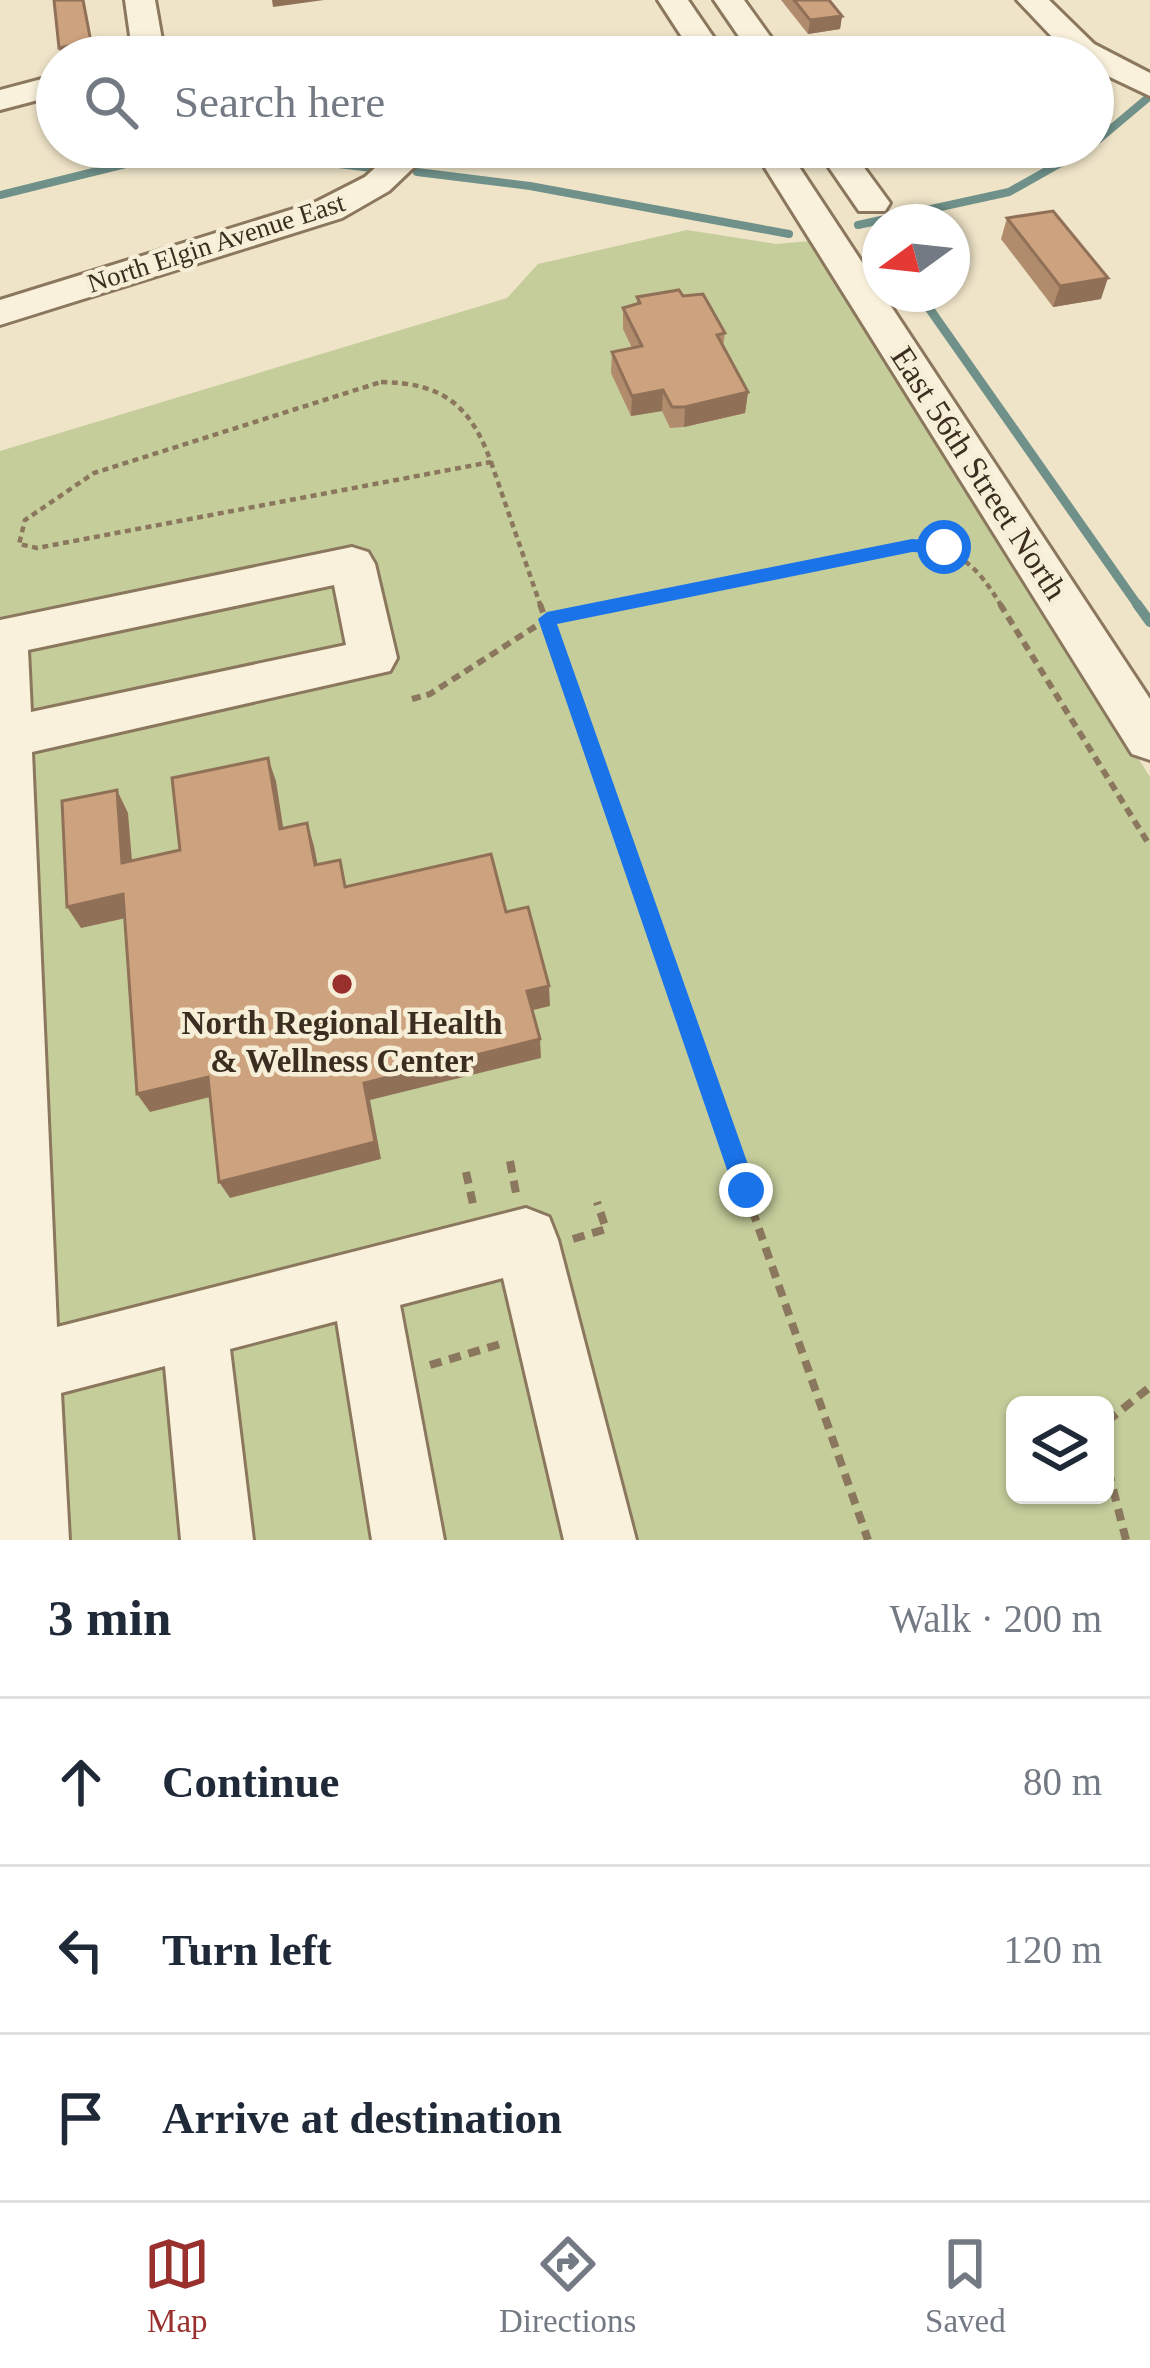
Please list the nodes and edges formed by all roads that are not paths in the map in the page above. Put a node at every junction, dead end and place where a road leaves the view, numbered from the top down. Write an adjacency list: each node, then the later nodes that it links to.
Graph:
1 (140, 0): 5 (street)
2 (673, 0): 6 (street)
3 (729, 0): 7 (street)
4 (1032, 0): 8 (street)
5 (146, 36)
6 (697, 36)
7 (754, 36)
8 (1069, 36)
9 (36, 91): 10 (street)
10 (0, 100)
11 (395, 168): 15 (street, North Elgin Avenue East)
12 (782, 168): 17 (street, East 56th Street North)
13 (797, 168): 14 (street)
14 (852, 175)
15 (0, 313)
16 (7, 736): 16 (street); 20 (street)
17 (1150, 740)
18 (363, 1282): 19 (street); 23 (street); 24 (street)
19 (194, 1324): 20 (street); 22 (street)
20 (26, 1369): 21 (street)
21 (33, 1540)
22 (218, 1540)
23 (409, 1540)
24 (600, 1540)

